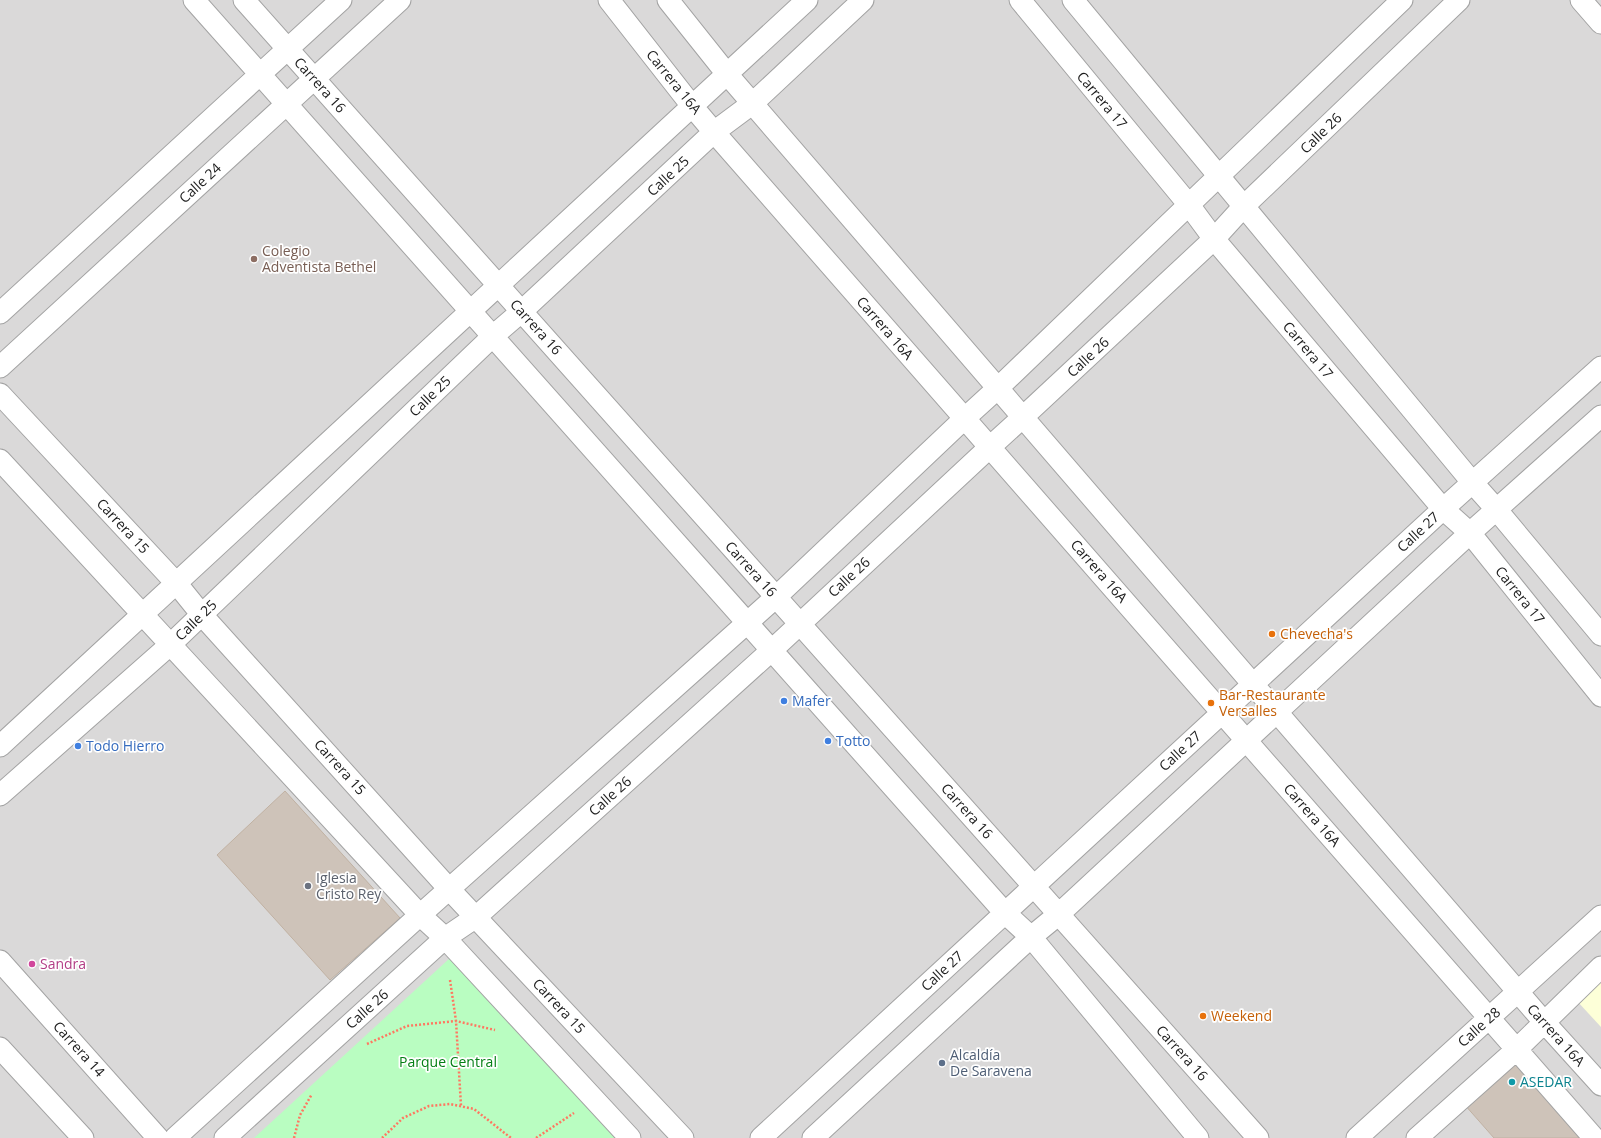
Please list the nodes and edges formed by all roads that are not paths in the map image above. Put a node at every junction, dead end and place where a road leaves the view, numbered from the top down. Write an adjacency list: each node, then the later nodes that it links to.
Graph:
1 (194, 0): 16 (street)
2 (244, 0): 15 (street, Carrera 16)
3 (341, 0): 15 (street)
4 (400, 0): 18 (street, Calle 24)
5 (609, 0): 21 (street, Carrera 16A)
6 (668, 0): 17 (street, Carrera 16A)
7 (807, 0): 17 (street)
8 (863, 0): 19 (street, Calle 25)
9 (1020, 0): 24 (street, Carrera 17)
10 (1073, 0): 23 (street)
11 (1402, 0): 23 (street)
12 (1459, 0): 25 (street, Calle 26)
13 (1581, 0): 14 (street)
14 (1601, 23)
15 (288, 49): 16 (street); 18 (street, Carrera 16)
16 (260, 74): 20 (street); 30 (street)
17 (727, 74): 19 (street, Carrera 16A); 21 (street)
18 (315, 78): 20 (street, Calle 24); 27 (street, Carrera 16)
19 (752, 103): 22 (street, Calle 25); 34 (street, Carrera 16A)
20 (286, 104): 28 (street); 32 (street, Calle 24)
21 (692, 106): 22 (street, Carrera 16A); 27 (street)
22 (714, 132): 29 (street, Calle 25); 37 (street, Carrera 16A)
23 (1219, 176): 24 (street); 25 (street)
24 (1189, 206): 26 (street, Carrera 17); 34 (street)
25 (1244, 206): 26 (street, Calle 26); 41 (street)
26 (1214, 238): 38 (street, Calle 26); 42 (street, Carrera 17)
27 (498, 285): 28 (street); 29 (street, Carrera 16)
28 (471, 311): 31 (street); 45 (street)
29 (522, 311): 31 (street, Calle 25); 46 (street, Carrera 16)
30 (0, 313)
31 (493, 336): 48 (street, Calle 25); 49 (street)
32 (0, 367)
33 (1601, 367): 41 (street, Calle 27)
34 (998, 388): 37 (street); 38 (street, Carrera 16A)
35 (0, 394): 45 (street, Carrera 15)
36 (1601, 416): 43 (street)
37 (965, 418): 39 (street, Carrera 16A); 46 (street)
38 (1023, 418): 39 (street, Calle 26); 54 (street, Carrera 16A)
39 (990, 447): 50 (street, Calle 26); 57 (street, Carrera 16A)
40 (0, 460): 47 (street)
41 (1472, 482): 42 (street, Calle 27); 43 (street)
42 (1443, 509): 44 (street, Carrera 17); 54 (street, Calle 27)
43 (1496, 509): 44 (street); 51 (street)
44 (1470, 533): 55 (street, Carrera 17); 56 (street)
45 (177, 584): 47 (street); 48 (street, Carrera 15)
46 (776, 597): 49 (street); 50 (street, Carrera 16)
47 (143, 614): 52 (street); 59 (street)
48 (202, 614): 52 (street, Calle 25); 62 (street, Carrera 15)
49 (747, 622): 53 (street); 62 (street)
50 (800, 623): 53 (street, Calle 26); 61 (street, Carrera 16)
51 (1601, 635)
52 (171, 644): 60 (street, Calle 25); 65 (street)
53 (772, 650): 63 (street); 67 (street, Calle 26)
54 (1253, 684): 56 (street, Carrera 16A); 57 (street, Calle 27)
55 (1601, 696)
56 (1277, 712): 58 (street); 72 (street, Carrera 16A)
57 (1222, 713): 58 (street, Carrera 16A); 61 (street, Calle 27)
58 (1246, 740): 64 (street); 73 (street, Carrera 16A)
59 (0, 746)
60 (0, 795)
61 (1034, 886): 63 (street, Calle 27); 64 (street, Carrera 16)
62 (450, 890): 65 (street); 67 (street, Carrera 15)
63 (1006, 913): 68 (street); 84 (street, Calle 27)
64 (1059, 914): 68 (street); 87 (street, Carrera 16)
65 (420, 915): 69 (street); 80 (street)
66 (1601, 916): 72 (street, Calle 28)
67 (476, 917): 69 (street, Calle 26); 83 (street, Carrera 15)
68 (1031, 937): 85 (street); 86 (street)
69 (445, 938): 81 (street, Calle 26); 82 (street)
70 (0, 961): 79 (street, Carrera 14)
71 (1601, 967): 74 (street)
72 (1518, 992): 73 (street, Calle 28); 74 (street, Carrera 16A)
73 (1489, 1018): 76 (street, Carrera 16A); 88 (street, Calle 28)
74 (1544, 1022): 76 (street); 77 (street, Carrera 16A)
75 (0, 1048): 78 (street)
76 (1517, 1049): 89 (street); 90 (street, Carrera 16A)
77 (1601, 1085)
78 (83, 1138)
79 (158, 1138)
80 (175, 1138)
81 (225, 1138)
82 (630, 1138)
83 (683, 1138)
84 (761, 1138)
85 (813, 1138)
86 (1198, 1138)
87 (1258, 1138)
88 (1357, 1138)
89 (1417, 1138)
90 (1594, 1138)

